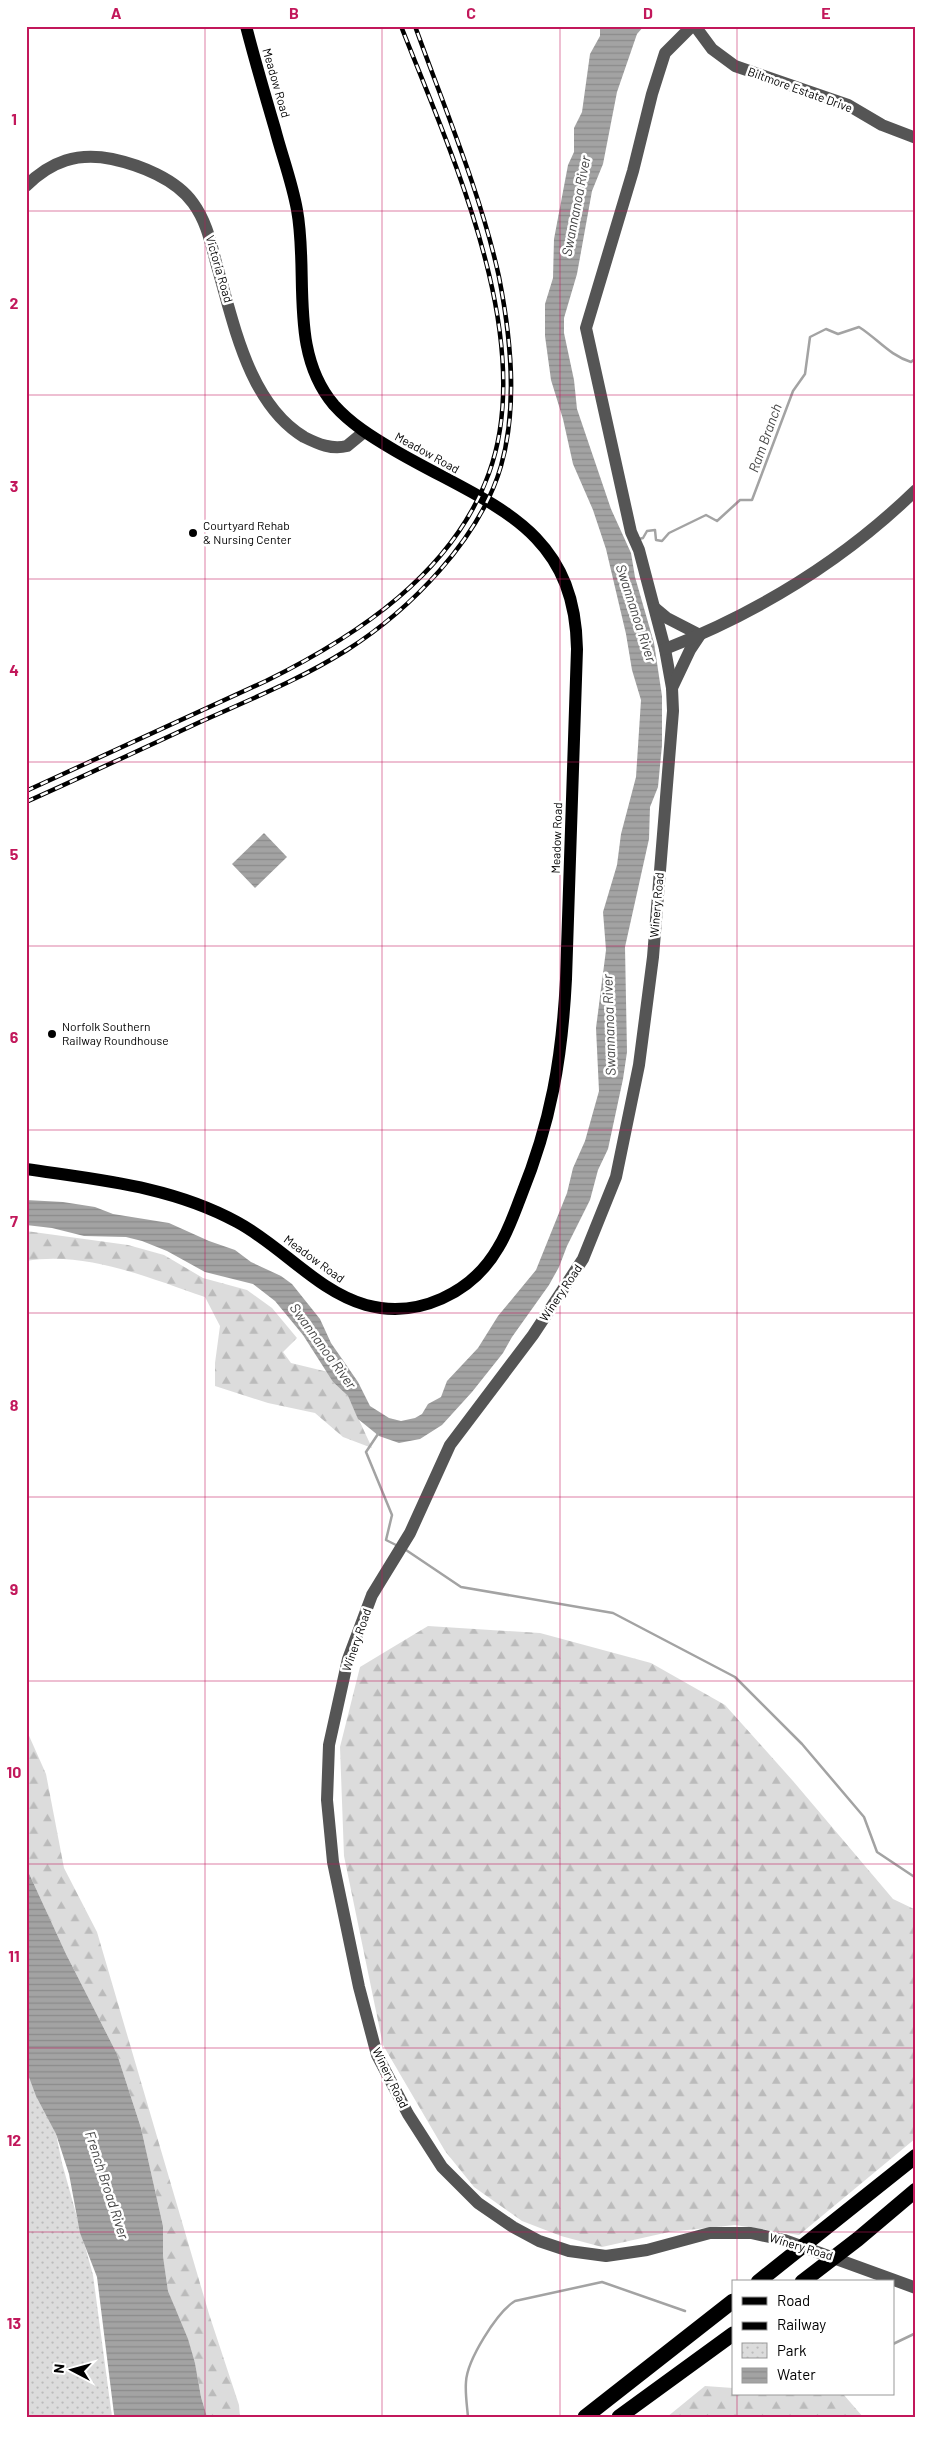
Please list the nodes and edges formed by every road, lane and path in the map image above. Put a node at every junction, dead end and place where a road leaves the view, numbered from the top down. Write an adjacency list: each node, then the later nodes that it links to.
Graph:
1 (246, 26): 5 (main road, Meadow Road)
2 (694, 26): 3 (street, Biltmore Estate Drive); 7 (street, Winery Road)
3 (916, 138)
4 (26, 186): 5 (street, Victoria Road)
5 (364, 432): 11 (main road, Meadow Road)
6 (916, 490): 8 (street)
7 (655, 608): 8 (street); 9 (street, Winery Road)
8 (700, 635): 9 (street); 10 (street)
9 (665, 649): 10 (street, Winery Road)
10 (672, 688): 16 (street, Winery Road)
11 (26, 1170)
12 (916, 2156): 14 (highway)
13 (916, 2190): 15 (highway)
14 (761, 2280)
15 (804, 2280)
16 (916, 2288)
17 (732, 2302): 19 (highway)
18 (732, 2335): 20 (highway)
19 (585, 2417)
20 (619, 2417)

